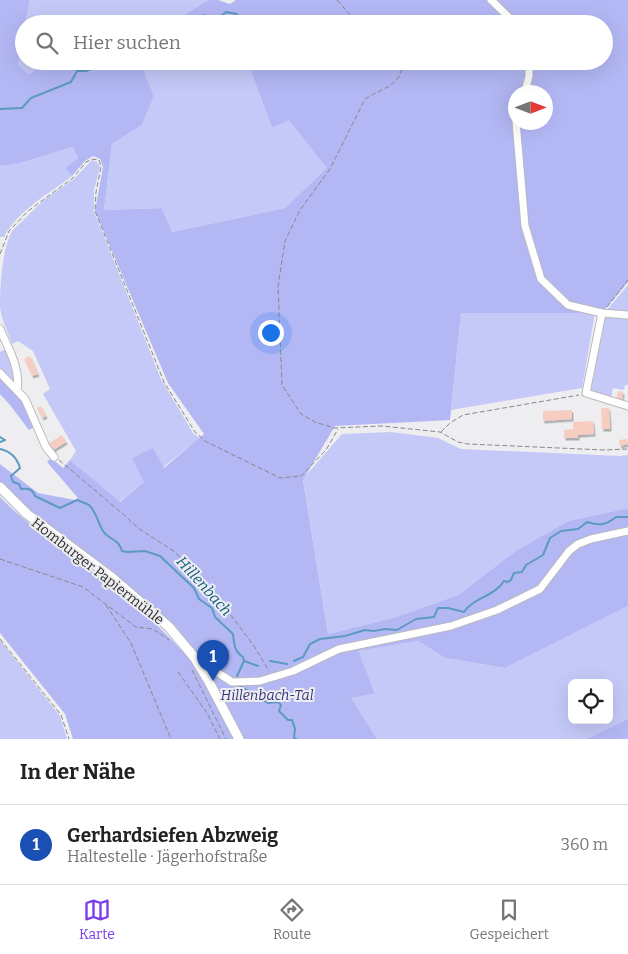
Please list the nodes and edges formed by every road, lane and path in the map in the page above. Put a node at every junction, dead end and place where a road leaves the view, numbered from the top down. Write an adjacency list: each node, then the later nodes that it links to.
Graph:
1 (337, 0): 3 (path)
2 (491, 0): 4 (street)
3 (350, 15)
4 (507, 15)
5 (401, 70): 18 (path)
6 (529, 70): 7 (street)
7 (527, 85)
8 (517, 130): 11 (street)
9 (0, 254): 18 (path)
10 (628, 280): 11 (path)
11 (602, 313): 12 (street); 16 (street)
12 (628, 315)
13 (0, 329): 15 (street)
14 (0, 373): 15 (street)
15 (17, 390): 21 (street)
16 (586, 393): 17 (street); 19 (path)
17 (628, 406)
18 (338, 428): 19 (path)
19 (440, 432): 20 (path)
20 (628, 449)
21 (54, 457): 31 (path)
22 (0, 487): 28 (main road, Homburger Papiermühle)
23 (628, 531): 31 (street)
24 (0, 559): 25 (path)
25 (104, 603): 27 (path); 33 (path)
26 (0, 640): 32 (path)
27 (175, 644)
28 (194, 657): 31 (street); 36 (main road, Homburger Papiermühle)
29 (192, 668): 35 (path)
30 (178, 672): 34 (path)
31 (274, 678)
32 (69, 739)
33 (171, 739)
34 (220, 739)
35 (226, 739)
36 (240, 739)

